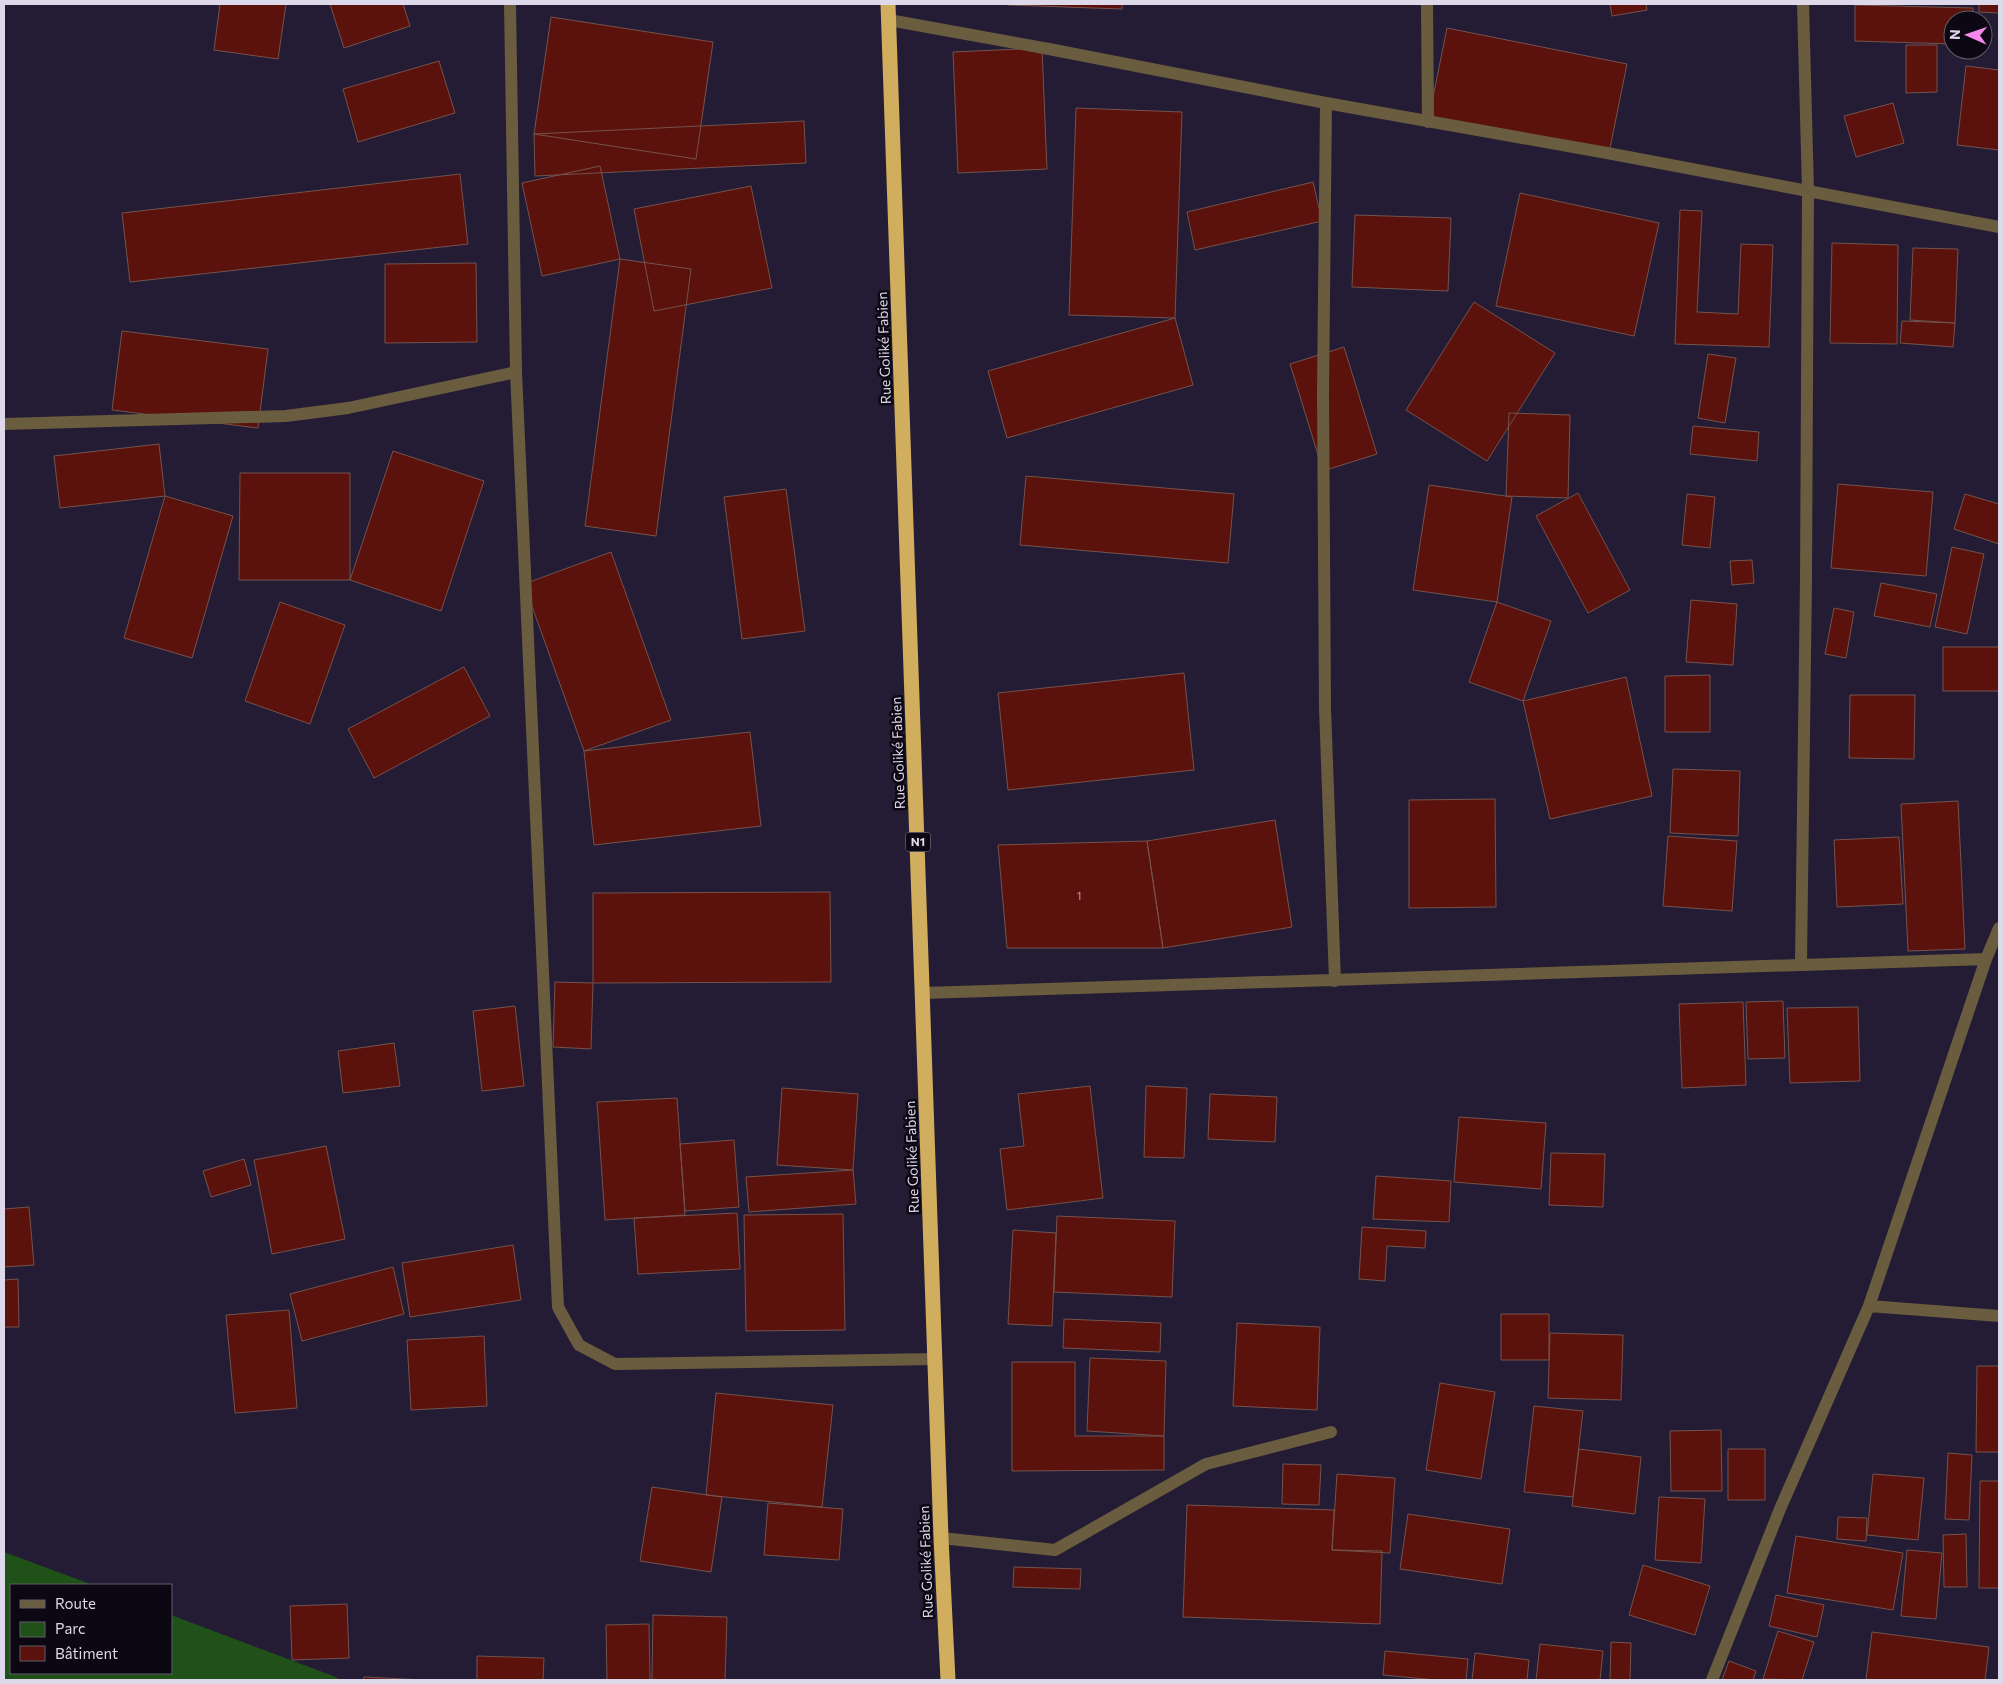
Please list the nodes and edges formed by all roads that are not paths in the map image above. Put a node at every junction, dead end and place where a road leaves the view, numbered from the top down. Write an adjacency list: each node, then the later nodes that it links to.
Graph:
1 (510, 4): 10 (street)
2 (888, 4): 5 (highway, Rue Goliké Fabien / N1)
3 (1427, 4): 7 (street)
4 (1803, 4): 8 (street)
5 (889, 20): 6 (street); 16 (highway, Rue Goliké Fabien / N1)
6 (1326, 103): 7 (street); 15 (street)
7 (1428, 122): 8 (street)
8 (1808, 190): 9 (street); 14 (street)
9 (1999, 227)
10 (516, 372): 11 (street); 19 (street)
11 (4, 424)
12 (1999, 928): 13 (street)
13 (1986, 959): 14 (street); 17 (street)
14 (1801, 964): 15 (street)
15 (1335, 981): 16 (street)
16 (923, 993): 19 (highway, Rue Goliké Fabien / N1)
17 (1869, 1306): 18 (street); 23 (street)
18 (1999, 1316)
19 (936, 1358): 21 (highway, Rue Goliké Fabien / N1)
20 (1331, 1432): 21 (street)
21 (941, 1538): 22 (highway, Rue Goliké Fabien / N1)
22 (948, 1680)
23 (1712, 1680)

